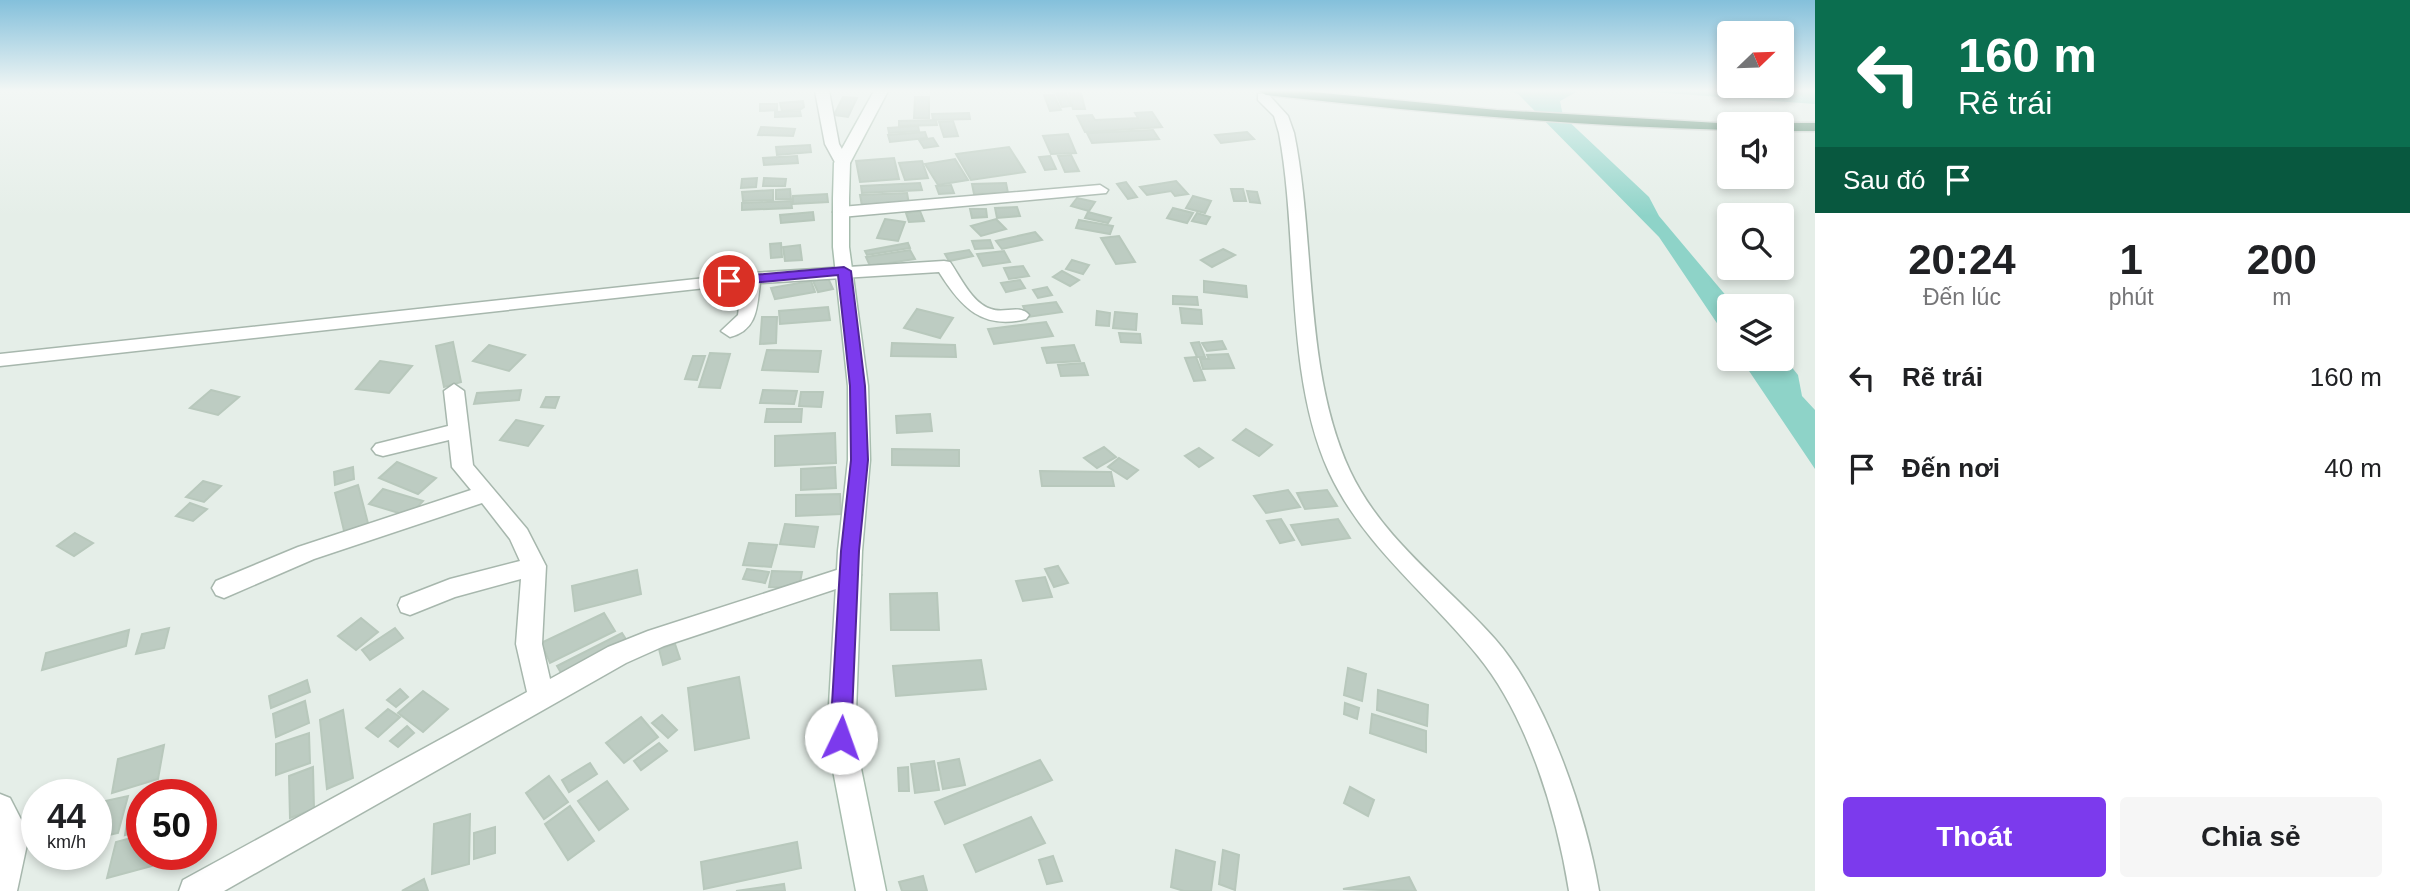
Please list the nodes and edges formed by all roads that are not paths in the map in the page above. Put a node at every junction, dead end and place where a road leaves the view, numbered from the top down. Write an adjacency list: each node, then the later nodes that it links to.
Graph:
1 (830, 133): 4 (street)
2 (858, 133): 4 (street)
3 (1285, 133): 25 (street)
4 (842, 163): 6 (street)
5 (1100, 190): 6 (street)
6 (841, 212): 7 (street)
7 (844, 271): 8 (street); 9 (street); 17 (street)
8 (752, 278): 10 (street); 11 (street)
9 (1020, 315)
10 (730, 331)
11 (0, 359)
12 (453, 391): 13 (street)
13 (457, 431): 14 (street); 15 (street)
14 (383, 449)
15 (486, 493): 16 (street); 18 (street)
16 (534, 566): 19 (street); 20 (street)
17 (849, 575): 20 (street); 24 (street)
18 (224, 587)
19 (410, 606)
20 (542, 699): 23 (street)
21 (0, 808): 22 (street)
22 (2, 891)
23 (194, 891)
24 (871, 891)
25 (1584, 891)

